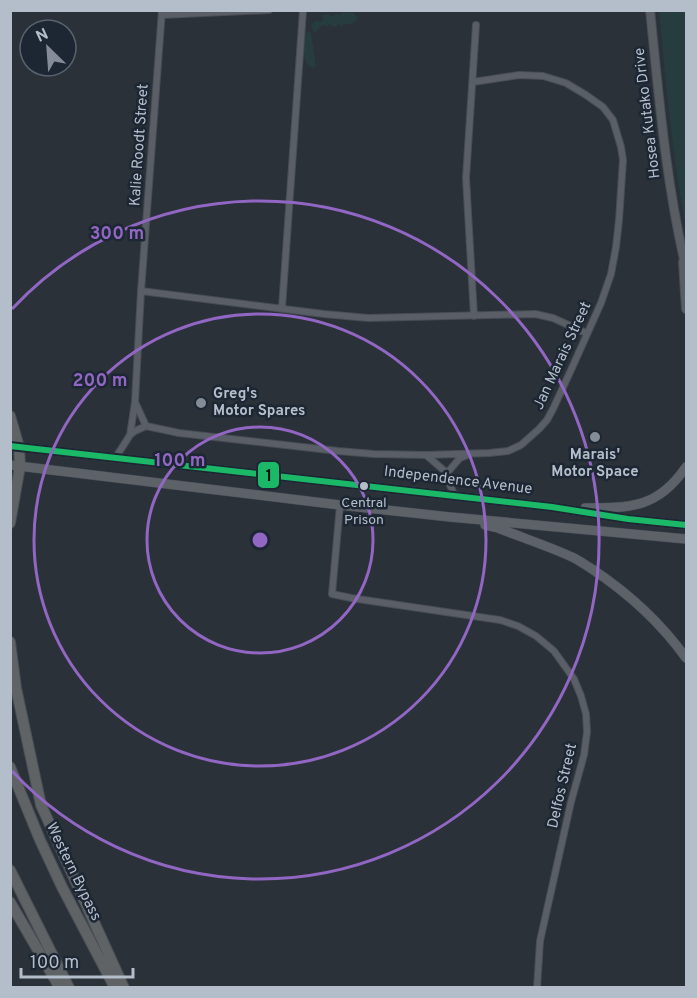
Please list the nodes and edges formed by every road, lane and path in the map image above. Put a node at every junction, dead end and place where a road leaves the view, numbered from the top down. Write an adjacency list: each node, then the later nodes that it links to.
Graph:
1 (269, 10): 4 (street)
2 (303, 10): 10 (street)
3 (650, 10): 7 (main road, Hosea Kutako Drive)
4 (162, 13): 9 (street, Kalie Roodt Street)
5 (477, 25): 6 (street)
6 (472, 82): 12 (street); 13 (street, Jan Marais Street)
7 (681, 247): 8 (main road, Hosea Kutako Drive); 11 (main road, Hosea Kutako Drive)
8 (687, 268)
9 (141, 291): 10 (street); 14 (street, Kalie Roodt Street)
10 (282, 308): 12 (street)
11 (687, 309)
12 (474, 316): 13 (street)
13 (586, 333): 19 (street, Jan Marais Street)
14 (135, 402): 16 (street); 17 (street, Kalie Roodt Street)
15 (10, 416): 18 (highway)
16 (146, 426): 17 (street); 20 (street, Jan Marais Street)
17 (130, 435): 21 (street, Kalie Roodt Street)
18 (15, 446): 21 (main road, Independence Avenue); 22 (highway)
19 (470, 453): 20 (street, Jan Marais Street); 24 (street)
20 (426, 455): 24 (street)
21 (116, 457): 25 (main road, Independence Avenue)
22 (15, 466): 26 (main road); 29 (highway)
23 (687, 466): 27 (main road)
24 (447, 473): 25 (street)
25 (455, 496): 27 (main road, Independence Avenue)
26 (340, 505): 28 (main road); 41 (street, Delfos Street)
27 (552, 507): 30 (main road, Independence Avenue)
28 (450, 517): 31 (main road); 33 (main road)
29 (10, 523)
30 (687, 525)
31 (687, 539)
32 (10, 642): 40 (highway)
33 (687, 658)
34 (10, 767): 39 (highway, Western Bypass)
35 (10, 870): 38 (highway)
36 (10, 902): 37 (highway)
37 (60, 987)
38 (69, 987)
39 (115, 987)
40 (124, 987)
41 (537, 987)

